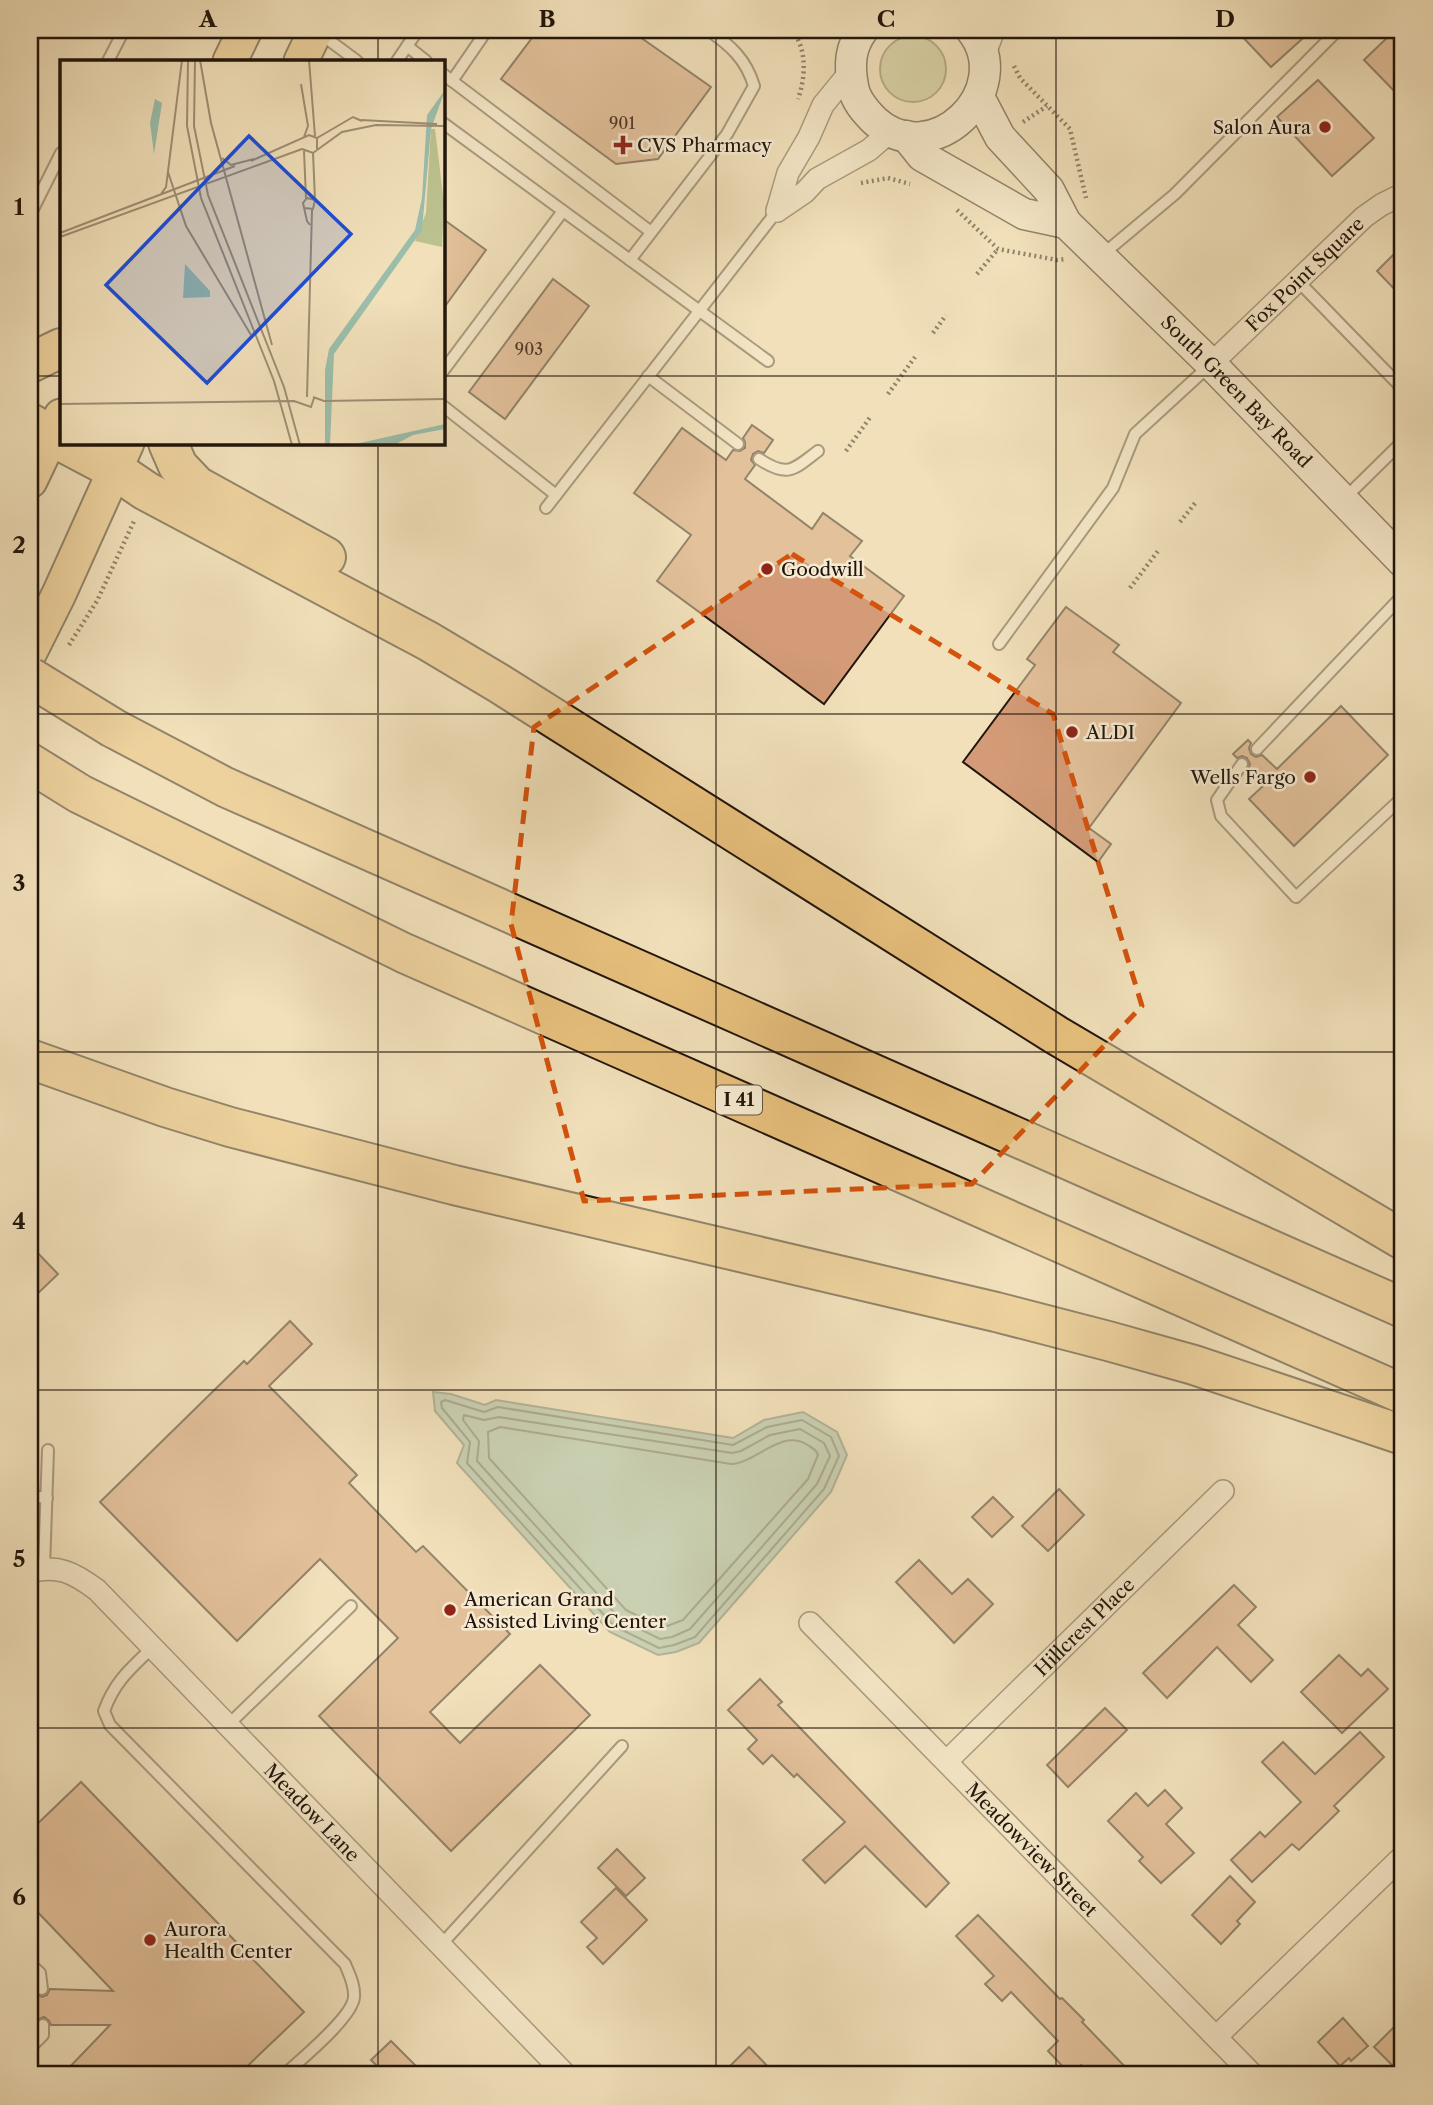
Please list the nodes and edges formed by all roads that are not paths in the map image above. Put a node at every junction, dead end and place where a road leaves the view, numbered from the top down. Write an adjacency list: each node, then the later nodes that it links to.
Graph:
1 (124, 30): 12 (lane)
2 (245, 30): 13 (main road)
3 (316, 30): 14 (main road); 15 (lane)
4 (418, 30): 10 (lane)
5 (487, 30): 18 (lane)
6 (708, 30): 28 (lane)
7 (835, 30): 11 (main road)
8 (1338, 30): 29 (lane)
9 (990, 43): 19 (main road)
10 (407, 46): 16 (lane); 17 (lane)
11 (855, 52): 21 (main road, South Green Bay Road); 25 (street)
12 (109, 60)
13 (230, 60)
14 (301, 60)
15 (357, 60)
16 (398, 60)
17 (425, 60)
18 (447, 77): 28 (lane)
19 (979, 97): 21 (main road); 26 (main road, South Green Bay Road)
20 (444, 124): 24 (lane)
21 (898, 134): 25 (street); 26 (main road, South Green Bay Road)
22 (60, 155): 27 (lane)
23 (1403, 194): 31 (street, Fox Point Square)
24 (563, 211): 30 (lane); 37 (lane)
25 (777, 211): 32 (lane)
26 (1077, 214): 29 (main road, South Green Bay Road)
27 (30, 215)
28 (651, 232): 30 (lane)
29 (1102, 255): 36 (main road, South Green Bay Road)
30 (630, 260): 32 (lane)
31 (1298, 281): 36 (street, Fox Point Square); 39 (lane)
32 (699, 310): 34 (lane); 38 (lane)
33 (60, 348): 35 (highway)
34 (768, 361)
35 (30, 363)
36 (1211, 364): 51 (main road, South Green Bay Road); 56 (lane)
37 (444, 370)
38 (648, 376): 43 (lane); 50 (lane)
39 (1403, 389)
40 (444, 407): 50 (lane)
41 (53, 432): 49 (main road)
42 (1403, 442): 51 (lane)
43 (738, 443)
44 (87, 444): 47 (highway)
45 (168, 444): 55 (highway)
46 (818, 451): 48 (lane)
47 (121, 456): 55 (highway); 57 (main road)
48 (759, 459)
49 (30, 481)
50 (556, 495): 52 (lane)
51 (1343, 500): 53 (main road, South Green Bay Road)
52 (546, 508)
53 (1403, 562)
54 (1403, 595): 59 (lane)
55 (428, 641): 64 (highway)
56 (999, 644)
57 (30, 652)
58 (30, 677): 65 (highway, bridge)
59 (1257, 749)
60 (30, 763): 66 (highway, I 41)
61 (1242, 764): 62 (lane)
62 (1403, 797)
63 (30, 1059): 67 (highway)
64 (1403, 1240)
65 (1403, 1308)
66 (1403, 1394)
67 (1403, 1435)
68 (48, 1450): 71 (lane)
69 (1223, 1491): 78 (street, Hillcrest Place)
70 (30, 1496): 71 (lane)
71 (47, 1498): 72 (lane)
72 (37, 1570): 75 (street, Meadow Lane)
73 (351, 1606): 76 (lane)
74 (810, 1623): 78 (street, Meadowview Street)
75 (153, 1647): 76 (street, Meadow Lane); 86 (lane)
76 (229, 1724): 80 (street, Meadow Lane)
77 (622, 1746): 80 (lane)
78 (947, 1761): 84 (street, Meadowview Street)
79 (1403, 1856): 84 (street)
80 (440, 1947): 87 (street, Meadow Lane)
81 (30, 1964): 82 (lane)
82 (42, 1989)
83 (43, 2025): 85 (lane)
84 (1216, 2037): 88 (street, Meadowview Street)
85 (30, 2048)
86 (284, 2075)
87 (566, 2075)
88 (1253, 2075)

